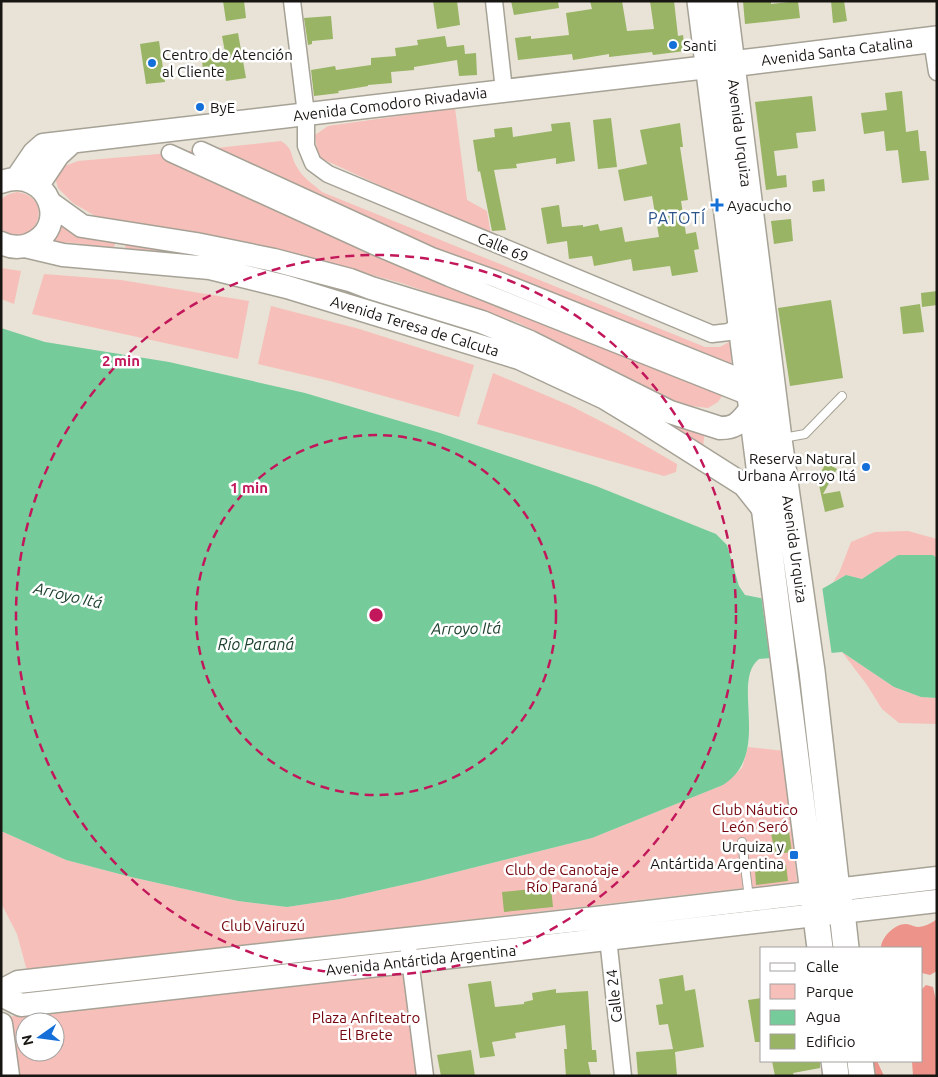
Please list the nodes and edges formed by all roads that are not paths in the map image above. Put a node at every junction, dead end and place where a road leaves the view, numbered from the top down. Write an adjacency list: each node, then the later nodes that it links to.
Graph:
1 (292, 1): 9 (street, Calle 69)
2 (494, 1): 8 (street)
3 (700, 1): 6 (main road, Avenida Urquiza)
4 (724, 1): 6 (main road, Avenida Urquiza)
5 (935, 40): 6 (main road, Avenida Santa Catalina); 7 (street)
6 (719, 65): 8 (main road, Avenida Comodoro Rivadavia); 15 (main road, Avenida Urquiza); 18 (main road, Avenida Urquiza)
7 (937, 72)
8 (504, 90): 9 (main road, Avenida Comodoro Rivadavia)
9 (306, 114): 12 (main road, Avenida Comodoro Rivadavia); 15 (street, Calle 69)
10 (202, 150): 16 (street)
11 (170, 153): 16 (street)
12 (27, 187): 14 (main road); 16 (main road, Avenida Teresa de Calcuta)
13 (1, 243): 14 (main road, Avenida Teresa de Calcuta)
14 (25, 246): 19 (main road, Avenida Teresa de Calcuta)
15 (740, 324): 16 (main road, Avenida Urquiza)
16 (749, 395): 19 (main road, Avenida Urquiza)
17 (842, 396): 18 (lane)
18 (779, 439): 24 (main road, Avenida Urquiza)
19 (764, 510): 24 (main road, Avenida Urquiza)
20 (742, 842): 22 (lane)
21 (937, 878): 24 (main road)
22 (750, 900): 24 (main road, Avenida Antártida Argentina); 25 (main road, Avenida Antártida Argentina)
23 (937, 901): 24 (main road)
24 (827, 902): 27 (main road, Avenida Antártida Argentina); 28 (main road, Avenida Urquiza); 29 (main road, Avenida Urquiza)
25 (606, 917): 26 (main road, Avenida Antártida Argentina); 27 (street, Calle 24)
26 (407, 939): 30 (street); 31 (main road, Avenida Antártida Argentina)
27 (608, 939): 30 (main road, Avenida Antártida Argentina); 38 (street, Calle 24)
28 (820, 947)
29 (846, 947)
30 (410, 961): 32 (main road, Avenida Antártida Argentina); 37 (street)
31 (1, 991)
32 (1, 995)
33 (1, 1024): 36 (main road)
34 (834, 1062): 39 (main road)
35 (860, 1062): 40 (main road)
36 (8, 1076)
37 (425, 1076)
38 (623, 1076)
39 (836, 1076)
40 (862, 1076)

